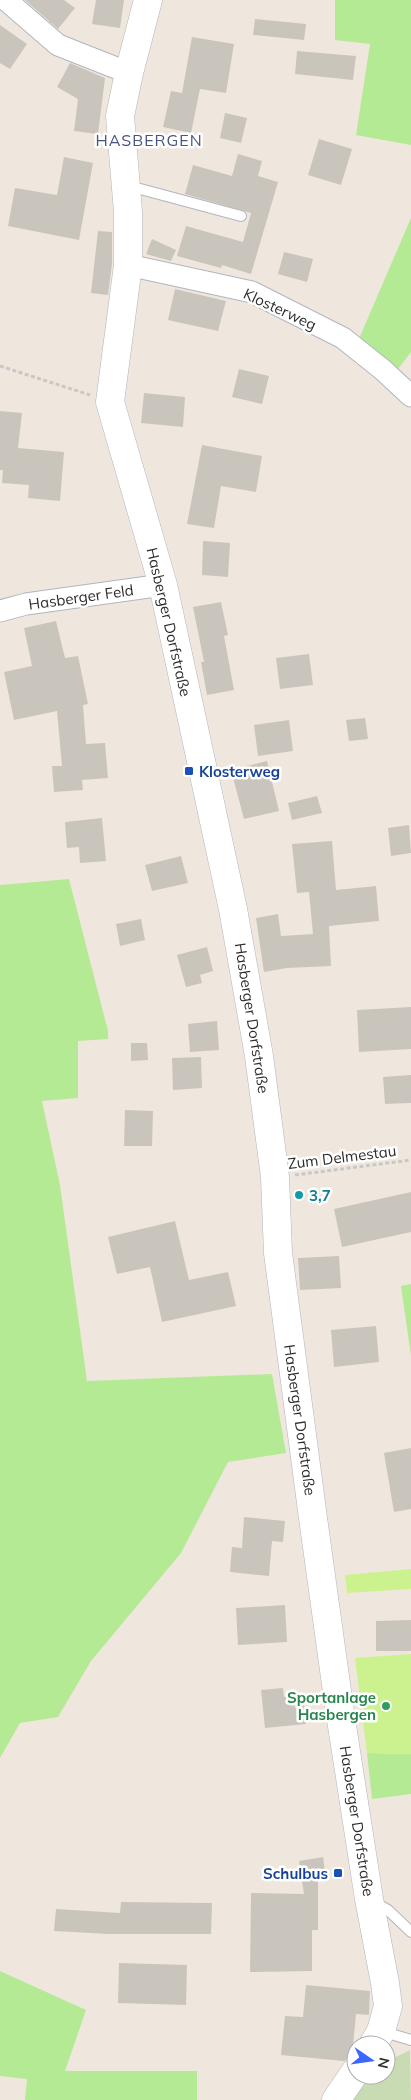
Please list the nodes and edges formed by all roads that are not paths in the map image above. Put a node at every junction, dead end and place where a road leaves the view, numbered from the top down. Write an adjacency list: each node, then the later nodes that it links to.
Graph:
1 (6, 0): 3 (street)
2 (148, 0): 3 (street, Hasberger Dorfstraße)
3 (128, 73): 4 (street, Hasberger Dorfstraße)
4 (125, 185): 5 (lane); 6 (street, Hasberger Dorfstraße)
5 (241, 216)
6 (128, 264): 7 (street, Klosterweg); 8 (street, Hasberger Dorfstraße)
7 (411, 396)
8 (163, 585): 9 (street, Hasberger Feld); 10 (street, Hasberger Dorfstraße)
9 (0, 611)
10 (369, 1900): 11 (lane); 12 (street, Hasberger Dorfstraße)
11 (411, 1932)
12 (378, 2035)
13 (396, 2039): 14 (lane)
14 (411, 2040)
15 (346, 2085): 16 (street)
16 (336, 2100)

